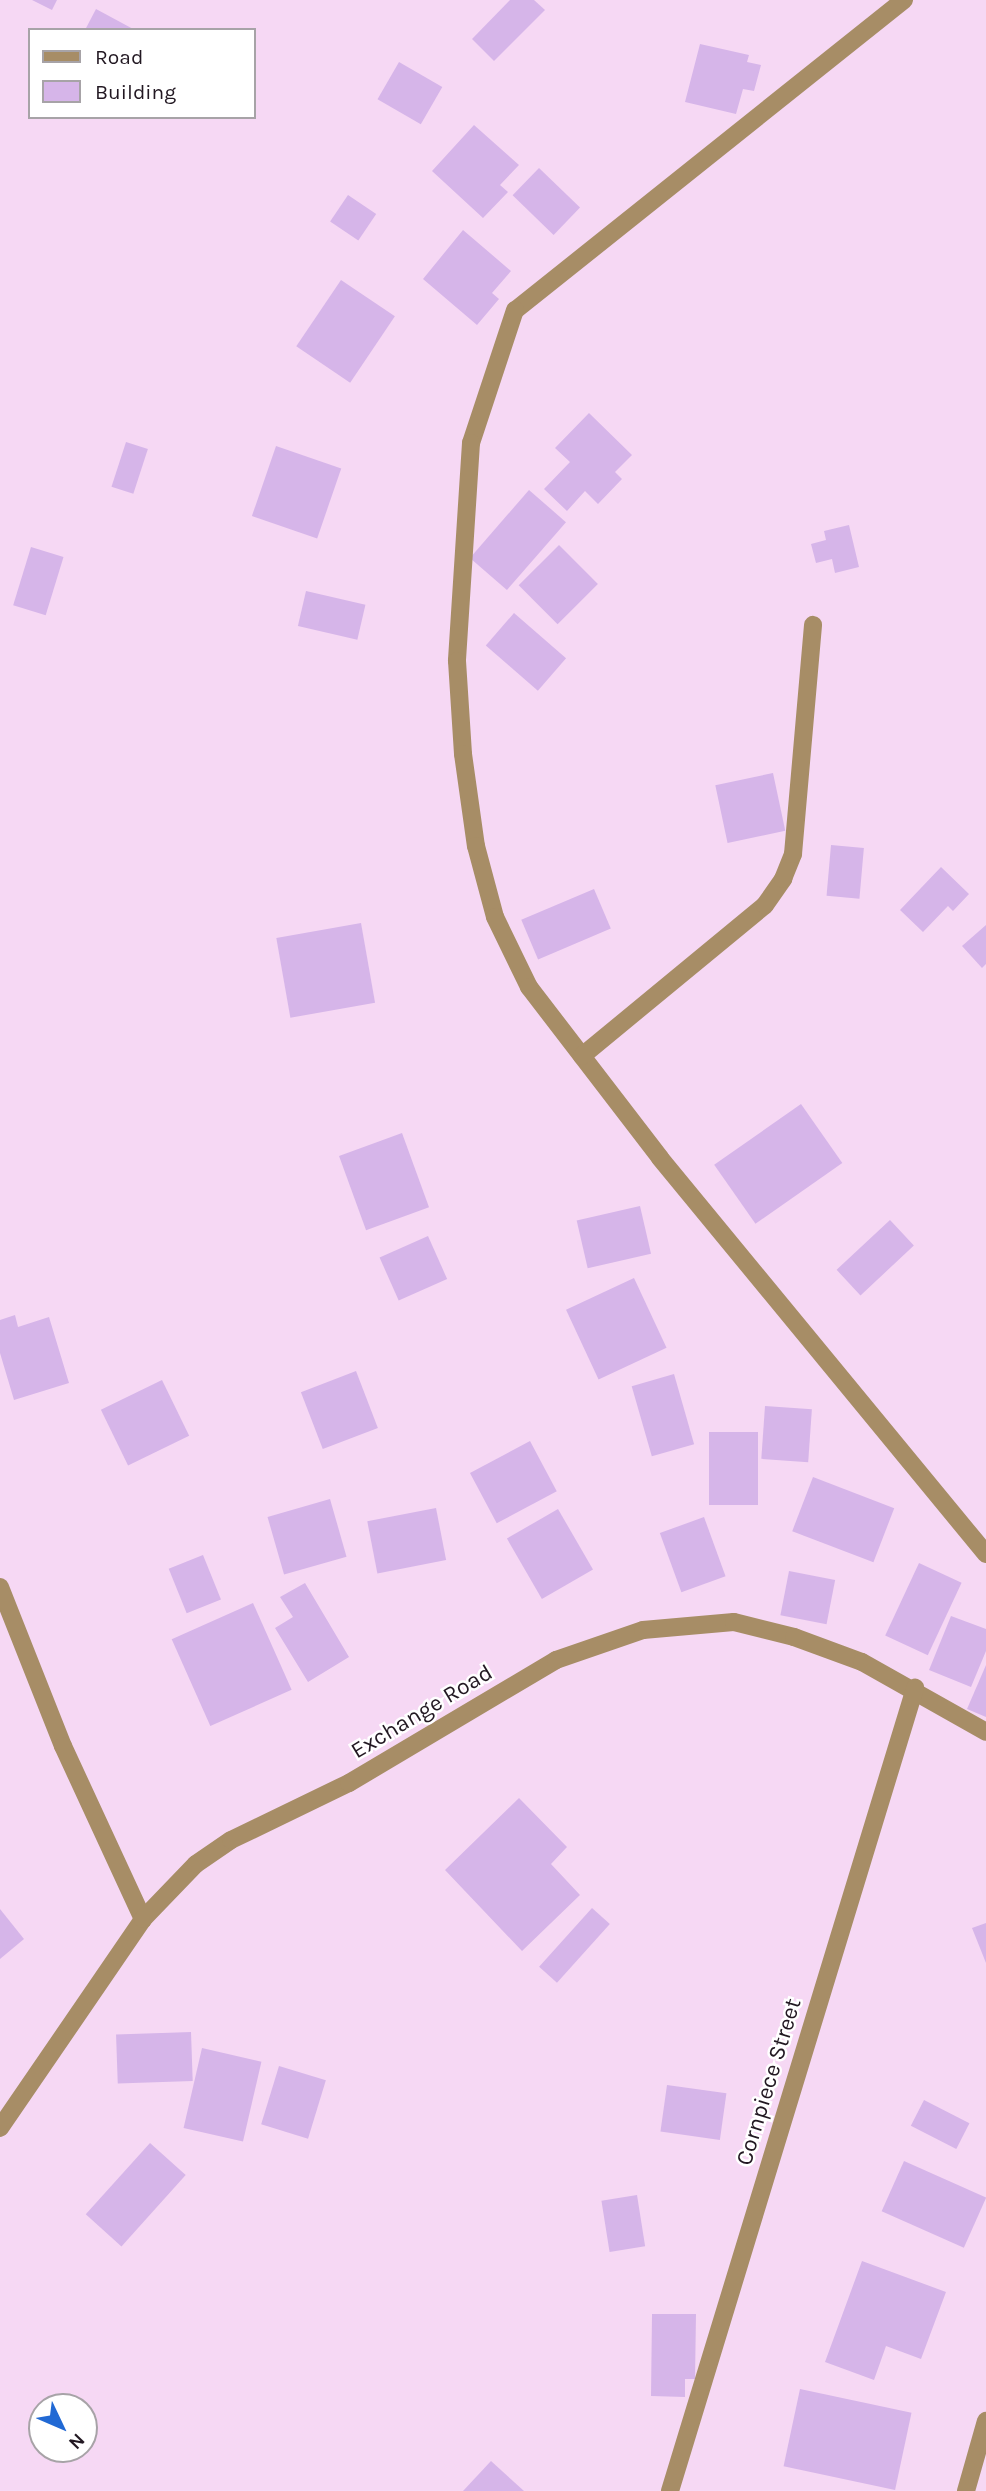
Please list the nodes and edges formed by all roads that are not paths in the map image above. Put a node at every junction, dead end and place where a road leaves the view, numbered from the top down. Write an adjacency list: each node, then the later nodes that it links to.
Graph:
1 (904, 0): 3 (street)
2 (813, 625): 3 (street)
3 (582, 1056): 4 (street)
4 (986, 1554)
5 (0, 1587): 8 (street)
6 (915, 1688): 7 (street, Exchange Road); 8 (street, Exchange Road); 11 (street, Cornpiece Street)
7 (986, 1732)
8 (143, 1919): 9 (street, Exchange Road)
9 (0, 2128)
10 (986, 2421): 12 (street)
11 (675, 2490)
12 (966, 2491)

